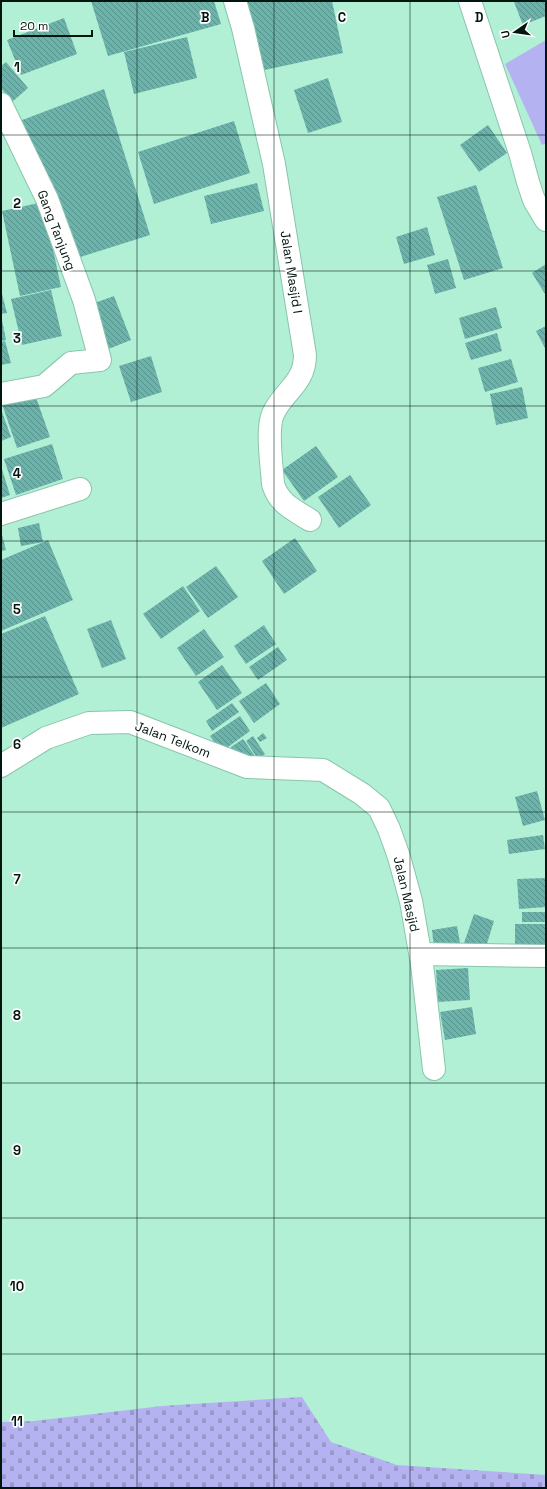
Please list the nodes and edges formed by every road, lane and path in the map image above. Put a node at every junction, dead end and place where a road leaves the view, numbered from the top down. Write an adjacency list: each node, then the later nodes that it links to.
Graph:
1 (235, 1): 8 (street, Jalan Masjid I)
2 (470, 1): 4 (street)
3 (1, 104): 5 (street, Gang Tanjung)
4 (546, 220)
5 (1, 394)
6 (80, 489): 7 (street)
7 (1, 514)
8 (310, 520)
9 (1, 766): 10 (street, Jalan Telkom)
10 (305, 769): 11 (street, Jalan Masjid)
11 (421, 954): 12 (street); 13 (street, Jalan Masjid)
12 (546, 956)
13 (434, 1069)

